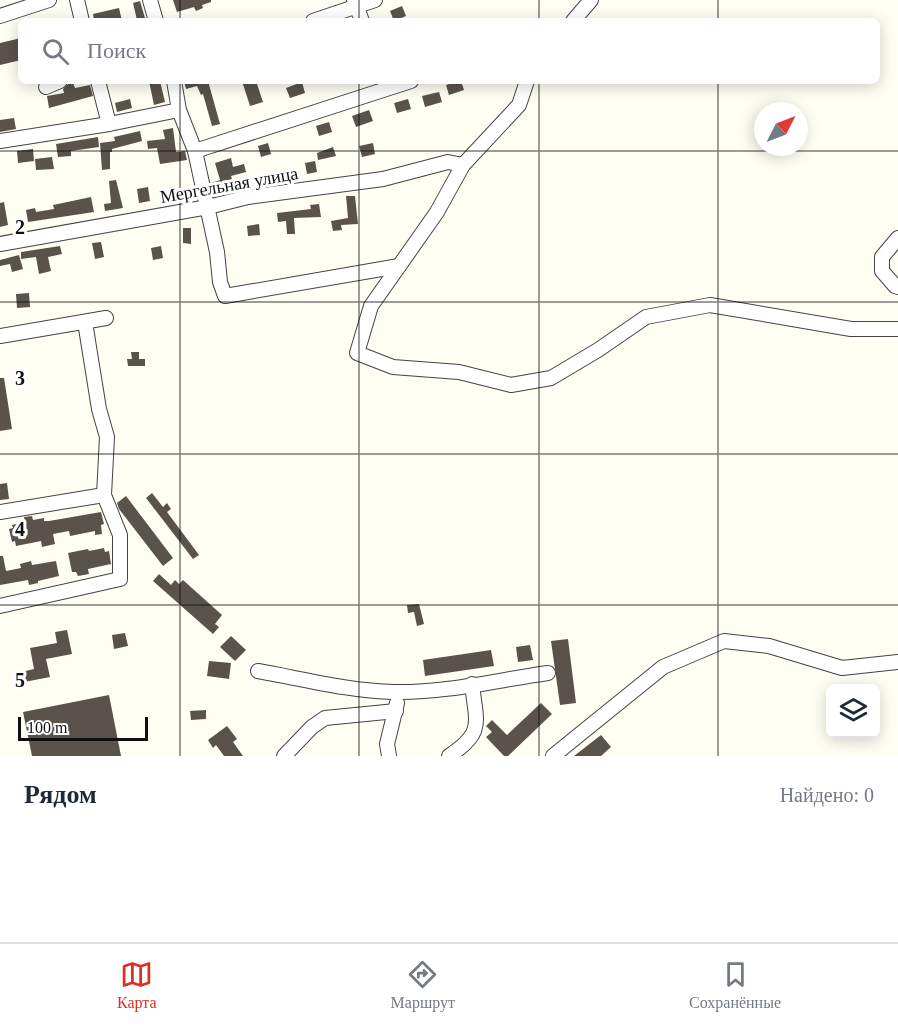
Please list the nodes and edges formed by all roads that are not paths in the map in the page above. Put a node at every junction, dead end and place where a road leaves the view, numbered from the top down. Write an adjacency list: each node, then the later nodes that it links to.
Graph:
1 (49, 0): 7 (street)
2 (77, 0): 8 (street)
3 (150, 0): 9 (street)
4 (375, 0): 6 (street)
5 (591, 0): 12 (street)
6 (356, 3): 10 (street); 11 (street)
7 (0, 16)
8 (81, 18)
9 (155, 18)
10 (320, 18)
11 (361, 18)
12 (576, 18)
13 (53, 84): 18 (street)
14 (99, 84): 20 (street)
15 (175, 84): 19 (street)
16 (526, 84): 23 (street)
17 (383, 85): 22 (street)
18 (46, 87)
19 (179, 110): 20 (street); 22 (street)
20 (110, 124): 21 (street)
21 (0, 141)
22 (195, 151): 24 (street)
23 (463, 165): 24 (street, Мергельная улица); 27 (street)
24 (208, 207): 26 (street, Мергельная улица); 27 (street)
25 (898, 238): 28 (street)
26 (0, 244)
27 (399, 266): 31 (street)
28 (898, 287)
29 (106, 318): 30 (street)
30 (85, 322): 32 (street); 33 (street)
31 (898, 329)
32 (0, 336)
33 (104, 495): 34 (street); 35 (street)
34 (0, 512)
35 (0, 606)
36 (898, 662): 45 (street)
37 (258, 671): 40 (street)
38 (548, 673): 39 (street)
39 (472, 684): 40 (street); 44 (street)
40 (398, 692): 41 (street)
41 (396, 711): 42 (street); 43 (street)
42 (284, 756)
43 (389, 756)
44 (449, 756)
45 (553, 756)

